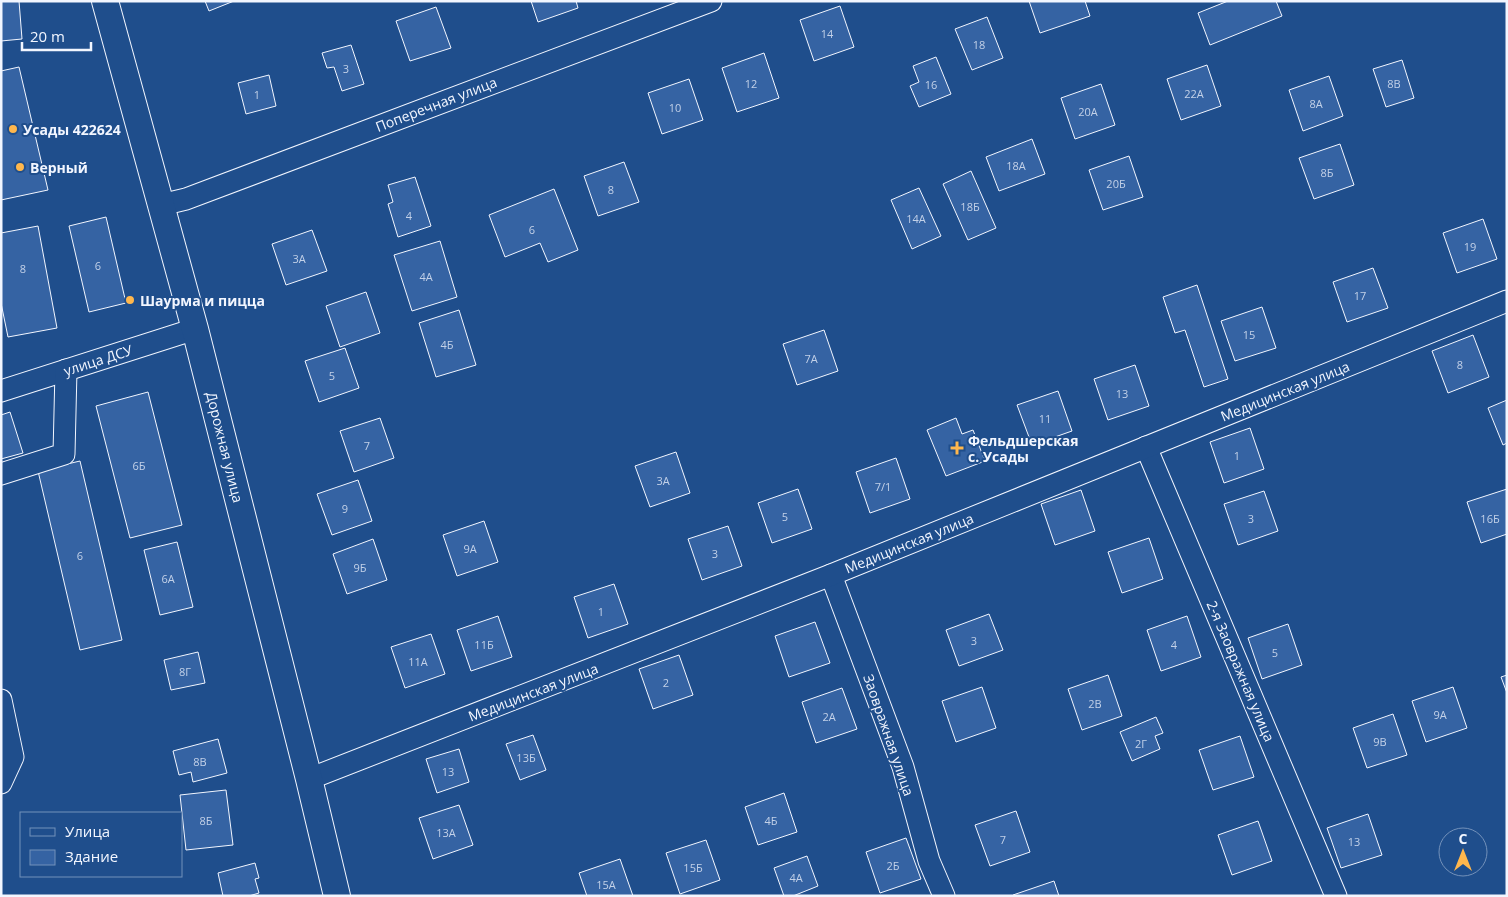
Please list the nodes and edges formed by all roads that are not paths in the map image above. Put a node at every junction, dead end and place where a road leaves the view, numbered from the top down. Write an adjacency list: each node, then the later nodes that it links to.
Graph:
1 (105, 1): 3 (street, Дорожная улица)
2 (711, 1): 3 (street, Поперечная улица)
3 (161, 206): 5 (street, Дорожная улица)
4 (1507, 301): 8 (street, Медицинская улица)
5 (195, 329): 6 (street, улица ДСУ); 12 (street, Дорожная улица)
6 (66, 370): 7 (street, улица ДСУ); 9 (street)
7 (1, 391)
8 (1146, 447): 10 (street, Медицинская улица); 16 (street, 2-я Заовражная улица)
9 (1, 474)
10 (831, 575): 12 (street, Медицинская улица); 15 (street, Заовражная улица)
11 (1, 700): 13 (street)
12 (309, 779): 14 (street, Дорожная улица)
13 (1, 783)
14 (337, 896)
15 (944, 896)
16 (1336, 896)

